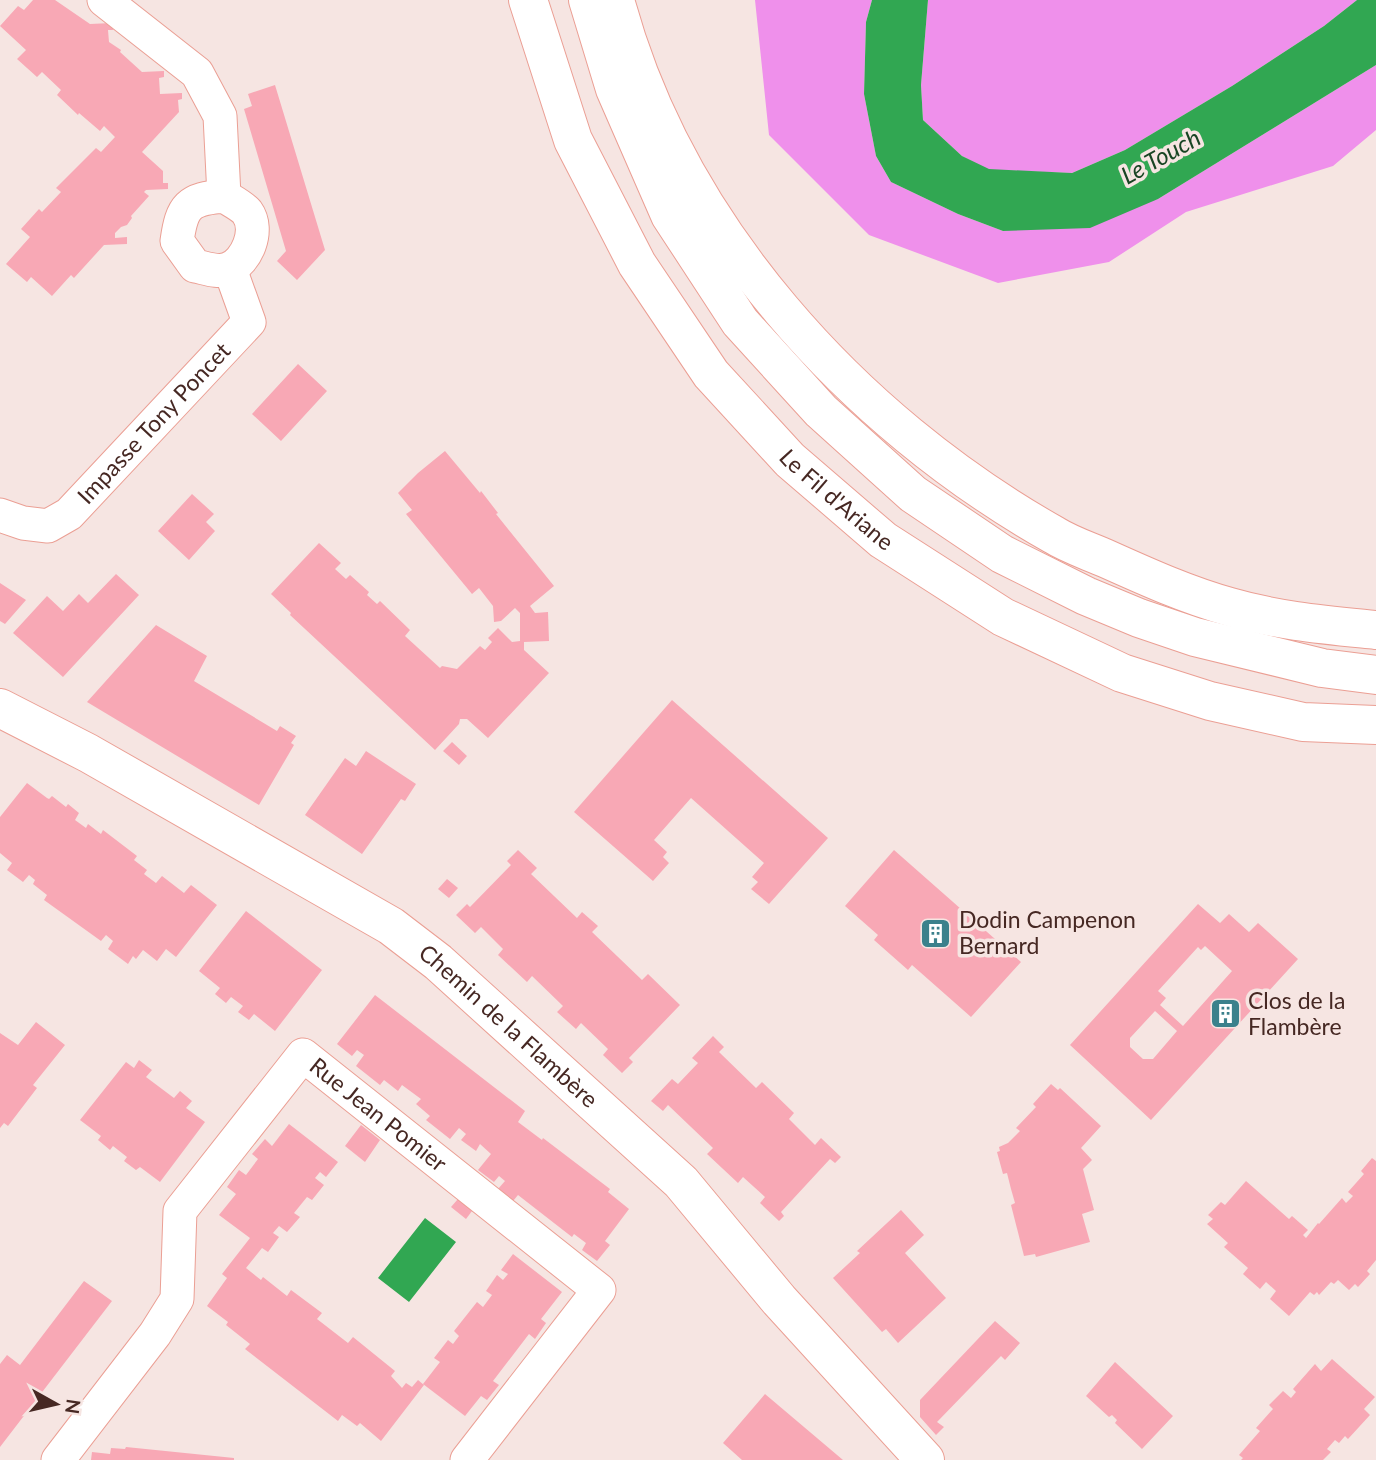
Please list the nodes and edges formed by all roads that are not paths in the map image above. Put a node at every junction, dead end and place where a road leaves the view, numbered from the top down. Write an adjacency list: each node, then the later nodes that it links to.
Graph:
1 (104, 0): 5 (street)
2 (528, 0): 11 (main road, Le Fil d'Ariane)
3 (588, 0): 9 (main road)
4 (615, 0): 8 (main road)
5 (224, 196): 6 (street); 6 (street)
6 (229, 269): 7 (street, Impasse Tony Poncet)
7 (0, 515)
8 (1376, 630)
9 (1376, 675)
10 (0, 708): 16 (main road, Chemin de la Flambère)
11 (1303, 722): 12 (main road, Le Fil d'Ariane); 13 (main road)
12 (1376, 725)
13 (1376, 746)
14 (58, 1460): 15 (street, Rue Jean Pomier)
15 (467, 1460)
16 (925, 1460)

